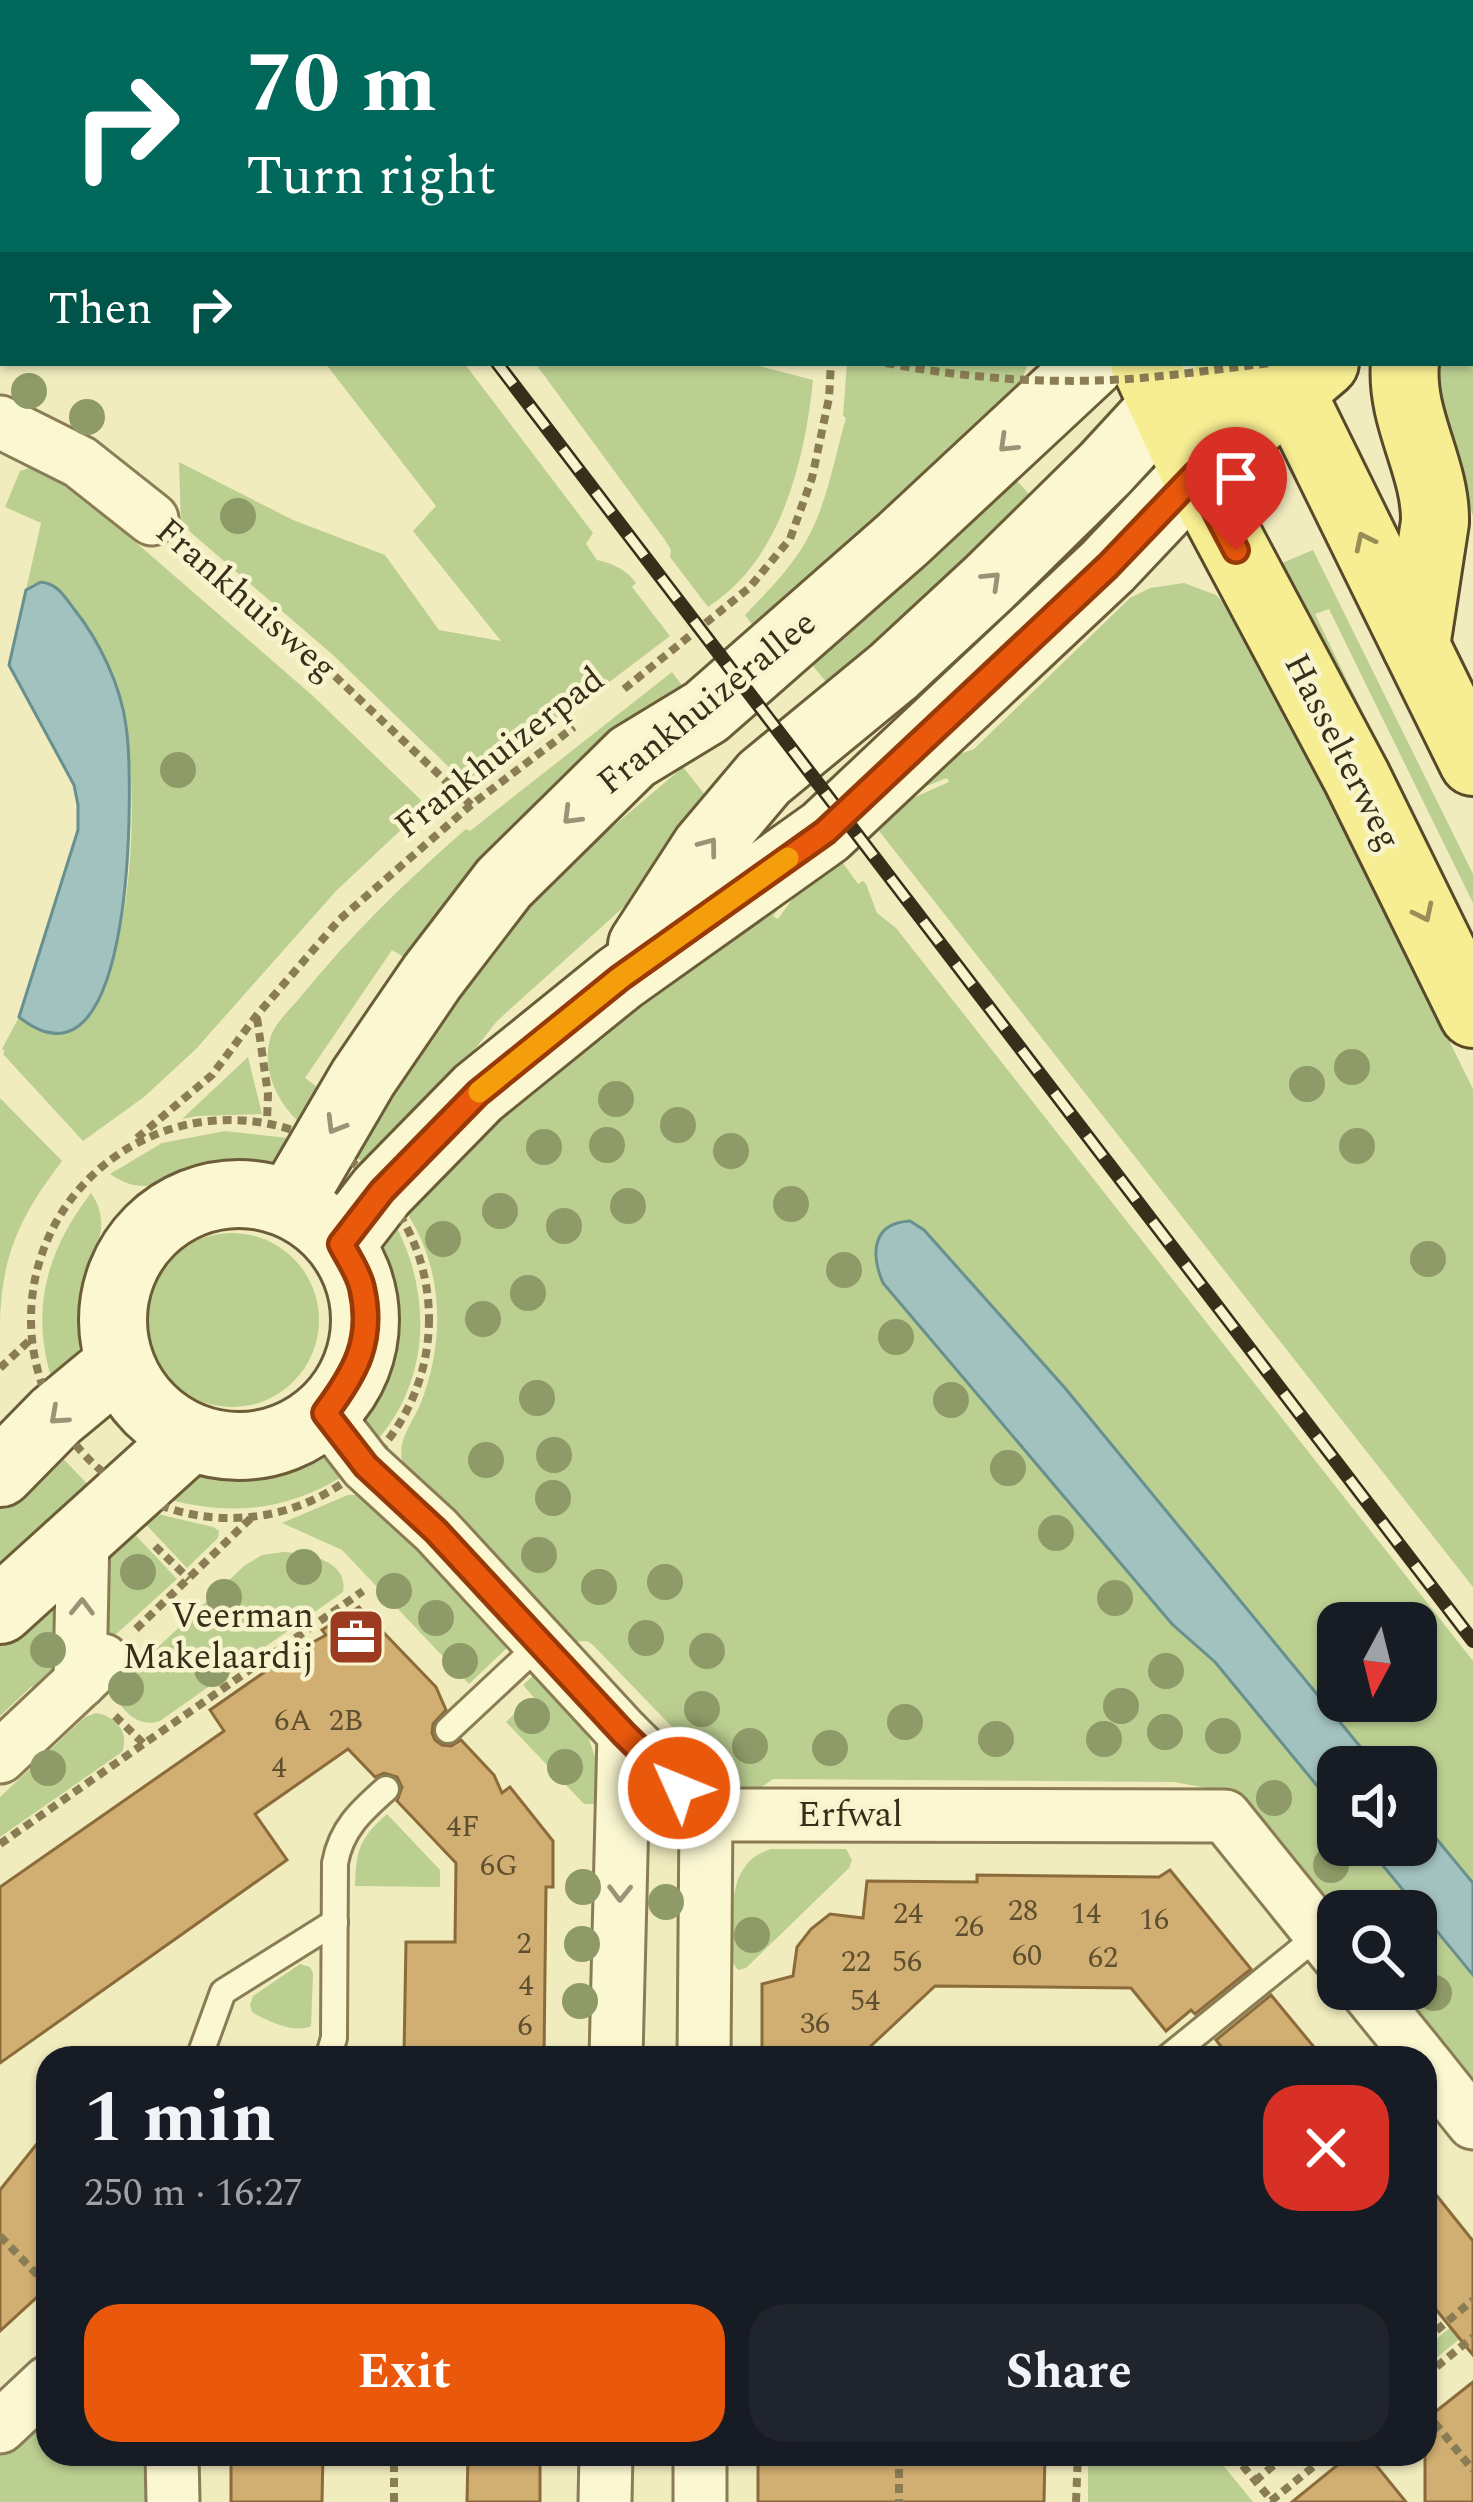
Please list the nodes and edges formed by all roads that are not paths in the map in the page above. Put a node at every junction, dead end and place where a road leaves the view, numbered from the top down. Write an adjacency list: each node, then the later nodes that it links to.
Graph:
1 (1088, 366): 13 (main road, Frankhuizerallee, one-way to 13)
2 (1231, 366): 7 (main road)
3 (1405, 366): 9 (main road)
4 (1291, 370): 7 (main road); 9 (main road, one-way to 4)
5 (1165, 377): 7 (main road, Hasselterweg); 11 (main road, one-way to 5)
6 (0, 422): 8 (street, Frankhuisweg)
7 (1196, 474): 11 (main road); 12 (main road, Hasselterweg, one-way to 12)
8 (152, 519)
9 (1416, 646): 10 (main road)
10 (1473, 762)
11 (620, 978): 14 (main road)
12 (1473, 1014)
13 (290, 1203): 14 (main road); 15 (main road)
14 (341, 1244): 16 (main road)
15 (120, 1363): 17 (main road); 18 (main road, one-way to 18)
16 (325, 1413): 17 (main road); 21 (street)
17 (191, 1437): 19 (main road)
18 (0, 1473)
19 (83, 1532): 20 (main road); 24 (street, one-way to 19)
20 (0, 1610)
21 (540, 1644): 22 (lane); 23 (street)
22 (448, 1730)
23 (624, 1734): 26 (street); 33 (street, one-way to 33)
24 (0, 1757)
25 (386, 1789): 27 (lane)
26 (706, 1815): 28 (street, Erfwal); 34 (street)
27 (334, 1922): 31 (lane); 32 (lane)
28 (1317, 1930)
29 (1317, 1953): 35 (lane)
30 (1382, 2010): 36 (street)
31 (203, 2046)
32 (332, 2046)
33 (616, 2046)
34 (704, 2046)
35 (1184, 2046)
36 (1411, 2046)
37 (1437, 2078): 38 (street)
38 (1473, 2123)
39 (36, 2393): 40 (street)
40 (0, 2427)
41 (172, 2466): 44 (street)
42 (606, 2466): 45 (street)
43 (700, 2466): 46 (street)
44 (173, 2502)
45 (605, 2502)
46 (700, 2502)

